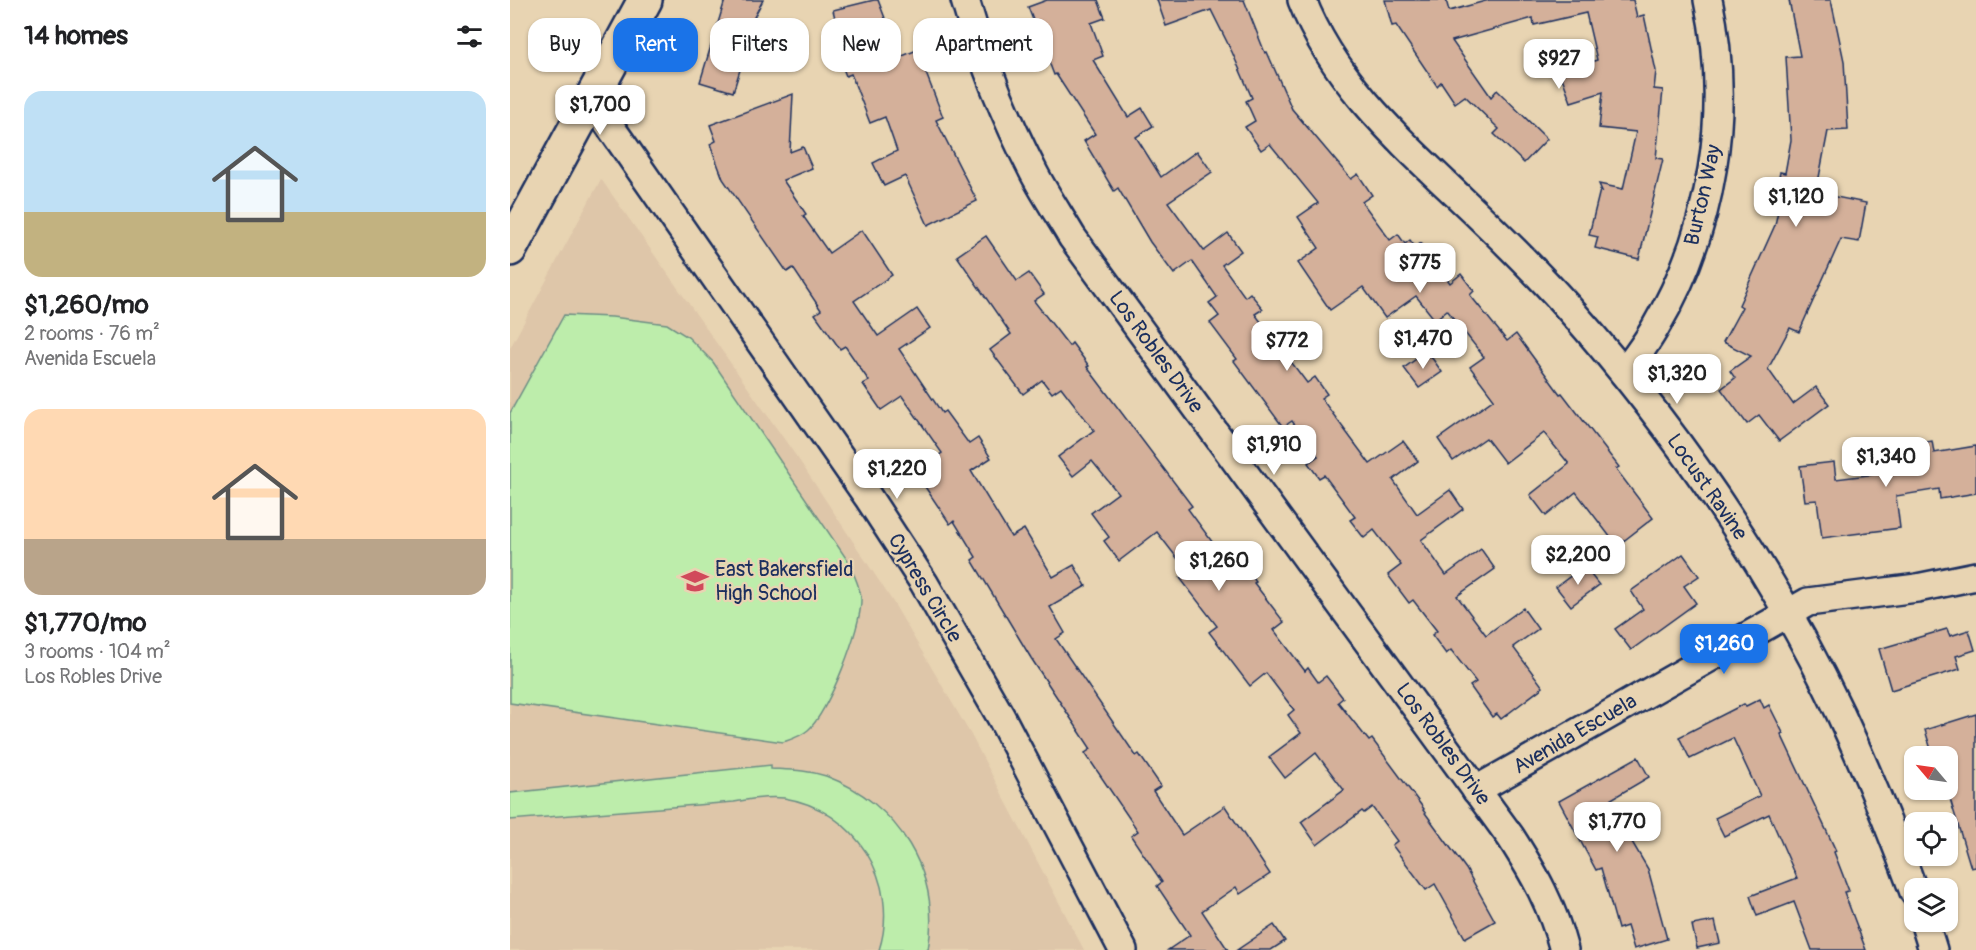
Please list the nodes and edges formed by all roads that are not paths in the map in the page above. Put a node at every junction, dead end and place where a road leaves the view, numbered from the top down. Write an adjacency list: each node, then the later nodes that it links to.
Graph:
1 (645, 0): 5 (street)
2 (965, 0): 10 (street, Los Robles Drive)
3 (1302, 0): 7 (street, Locust Ravine)
4 (1708, 0): 7 (street, Burton Way)
5 (591, 99): 6 (street); 13 (street, Cypress Circle)
6 (511, 242)
7 (1624, 374): 9 (street, Locust Ravine)
8 (1976, 576): 9 (street, Avenida Escuela)
9 (1788, 614): 10 (street, Avenida Escuela); 11 (street, Locust Ravine)
10 (1476, 790): 14 (street, Los Robles Drive)
11 (1909, 878)
12 (1927, 932): 15 (street)
13 (1123, 950)
14 (1564, 950)
15 (1933, 950)

